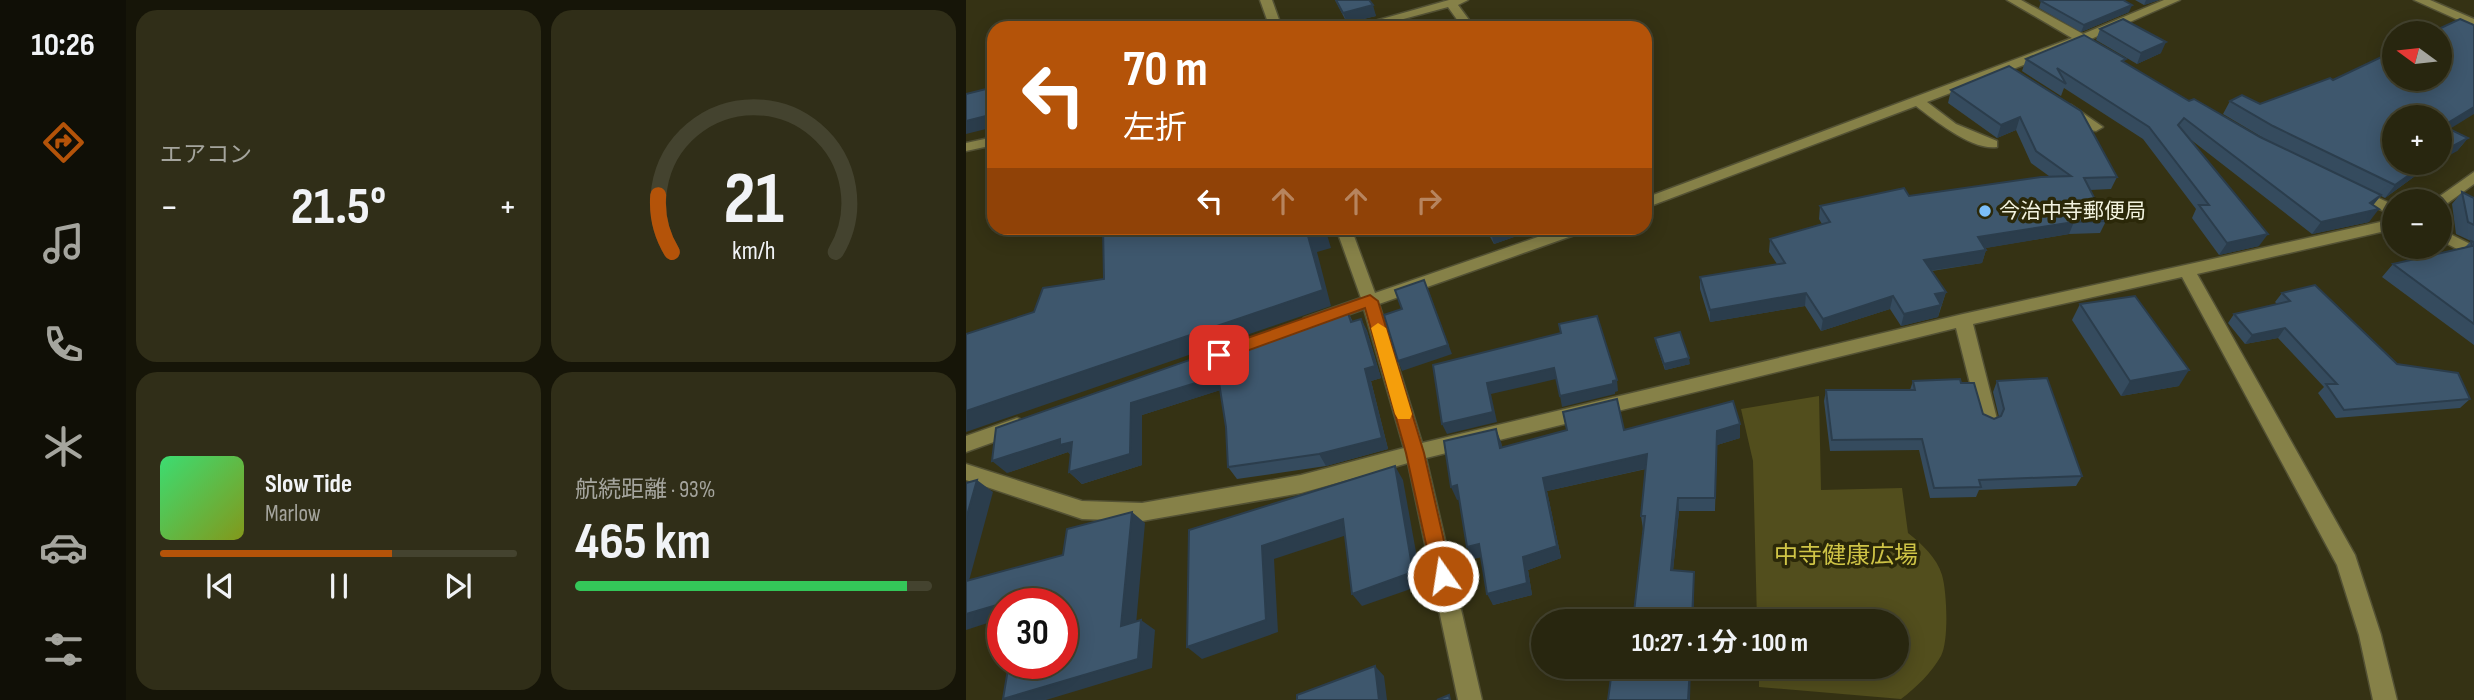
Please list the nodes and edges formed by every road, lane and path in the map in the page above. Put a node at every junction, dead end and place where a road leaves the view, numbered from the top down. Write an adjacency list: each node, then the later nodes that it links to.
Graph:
1 (1266, 0): 9 (street)
2 (2013, 0): 13 (street)
3 (2174, 0): 8 (street)
4 (2420, 0): 12 (street)
5 (1457, 1): 6 (street); 11 (street)
6 (1423, 5): 10 (street)
7 (2133, 6): 8 (street)
8 (2144, 13): 13 (street)
9 (1274, 21)
10 (1376, 21)
11 (1466, 21)
12 (2474, 23)
13 (2082, 39): 14 (street); 16 (street)
14 (2106, 53)
15 (2050, 98): 17 (street)
16 (1918, 101): 19 (street); 24 (street)
17 (2096, 127)
18 (987, 142): 20 (street)
19 (1992, 144)
20 (966, 147)
21 (2474, 177): 23 (street)
22 (2337, 184): 25 (street)
23 (2452, 193)
24 (1652, 200)
25 (2382, 205)
26 (2382, 228): 31 (street)
27 (1346, 235): 32 (street)
28 (1558, 235): 32 (street)
29 (2452, 241): 30 (street)
30 (2474, 253)
31 (2186, 269): 33 (street); 41 (street)
32 (1370, 301): 34 (street); 38 (street)
33 (1963, 320): 35 (street); 38 (street)
34 (1292, 328)
35 (1988, 419)
36 (1031, 421): 37 (street)
37 (966, 444)
38 (1415, 453): 39 (street); 40 (street)
39 (966, 472)
40 (1470, 700)
41 (2385, 700)

